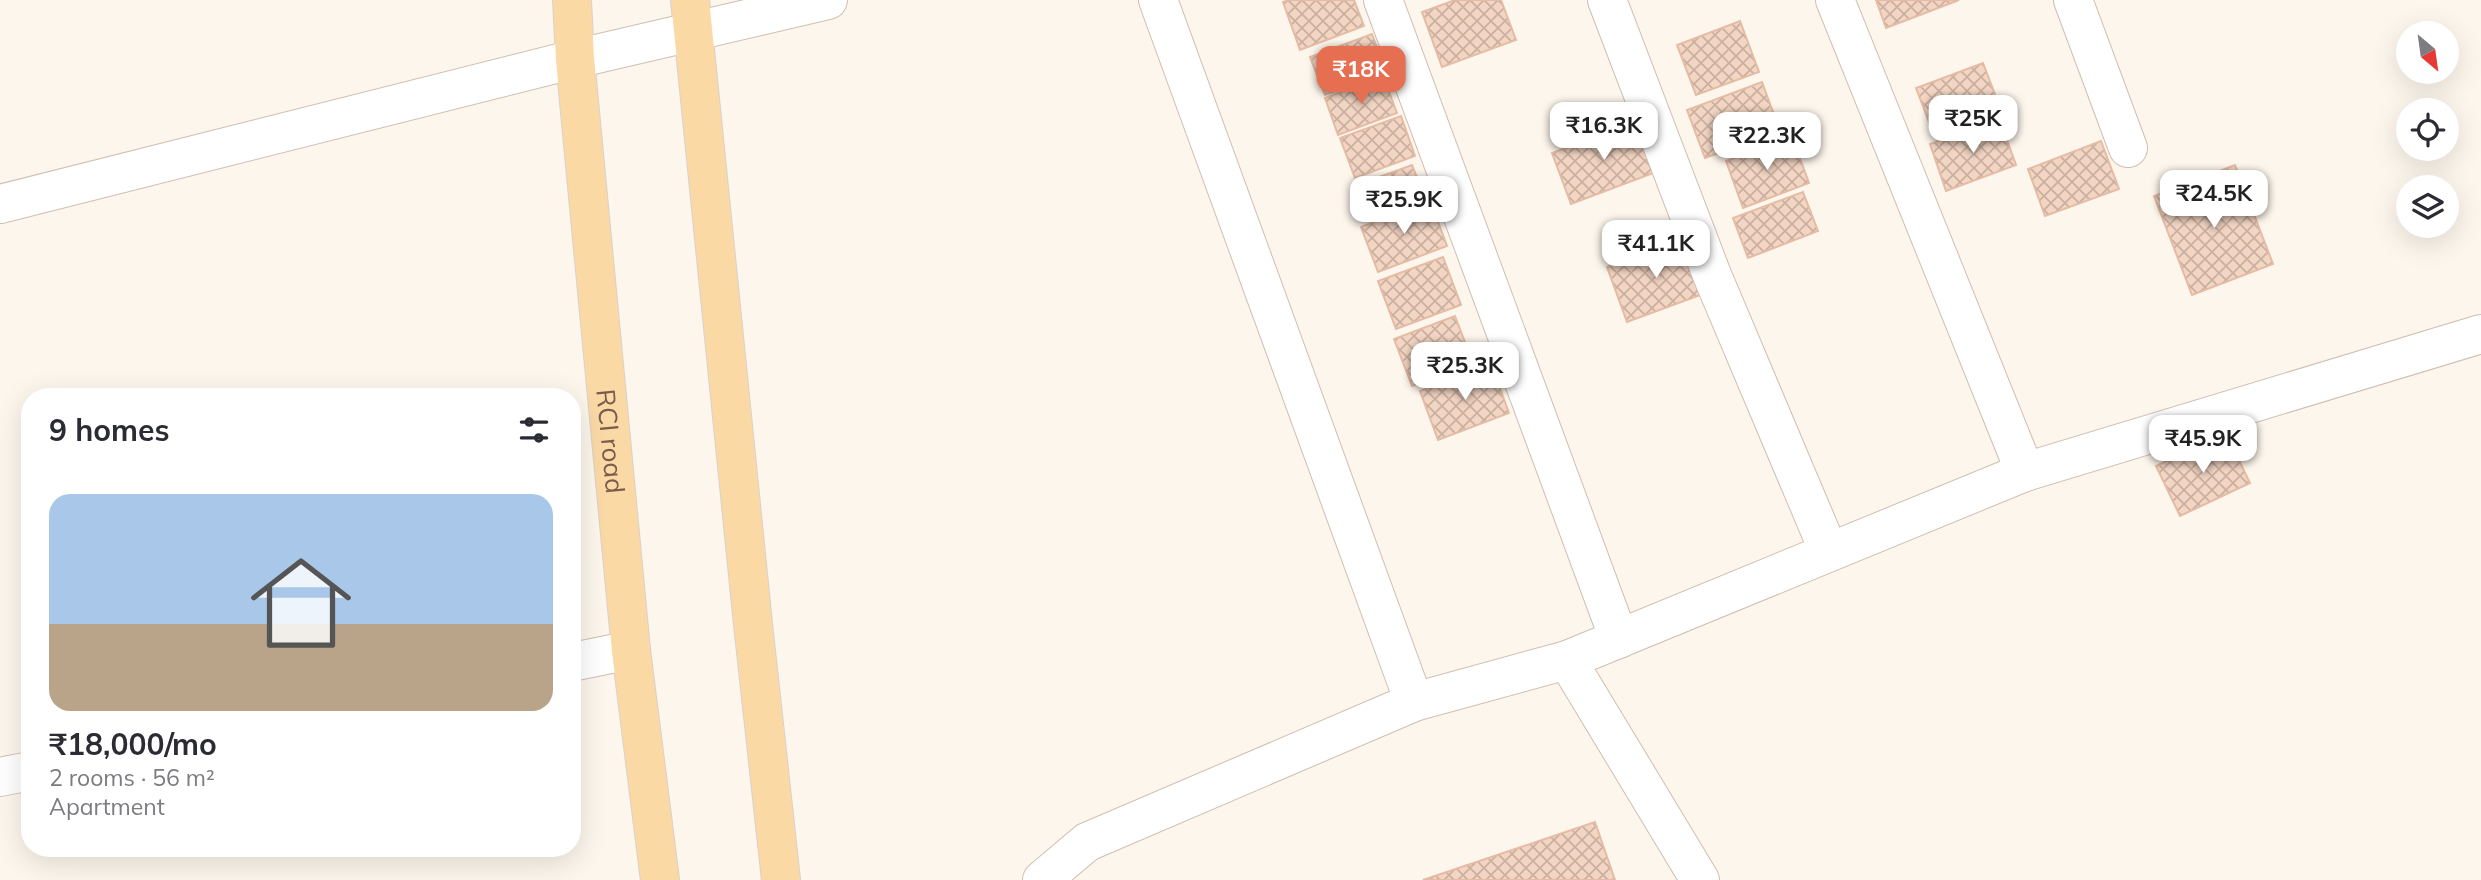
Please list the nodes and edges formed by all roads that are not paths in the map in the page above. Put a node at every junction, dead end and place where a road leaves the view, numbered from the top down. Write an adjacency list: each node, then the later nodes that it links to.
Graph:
1 (572, 0): 9 (main road, RCI road)
2 (828, 0): 8 (street)
3 (1158, 0): 19 (street)
4 (1383, 0): 15 (street)
5 (1606, 0): 14 (street)
6 (1835, 0): 13 (street)
7 (2073, 0): 10 (street)
8 (691, 16): 9 (street); 23 (main road)
9 (575, 59): 11 (street); 16 (main road, RCI road)
10 (2128, 148)
11 (0, 204)
12 (2481, 334): 13 (street)
13 (2025, 472): 14 (street)
14 (1829, 552): 15 (street)
15 (1619, 639): 18 (street)
16 (631, 650): 17 (street); 22 (main road, RCI road)
17 (581, 660)
18 (1567, 660): 19 (street); 25 (street)
19 (1414, 702): 24 (street)
20 (21, 773): 21 (street)
21 (0, 777)
22 (660, 880)
23 (781, 880)
24 (1042, 880)
25 (1700, 880)

